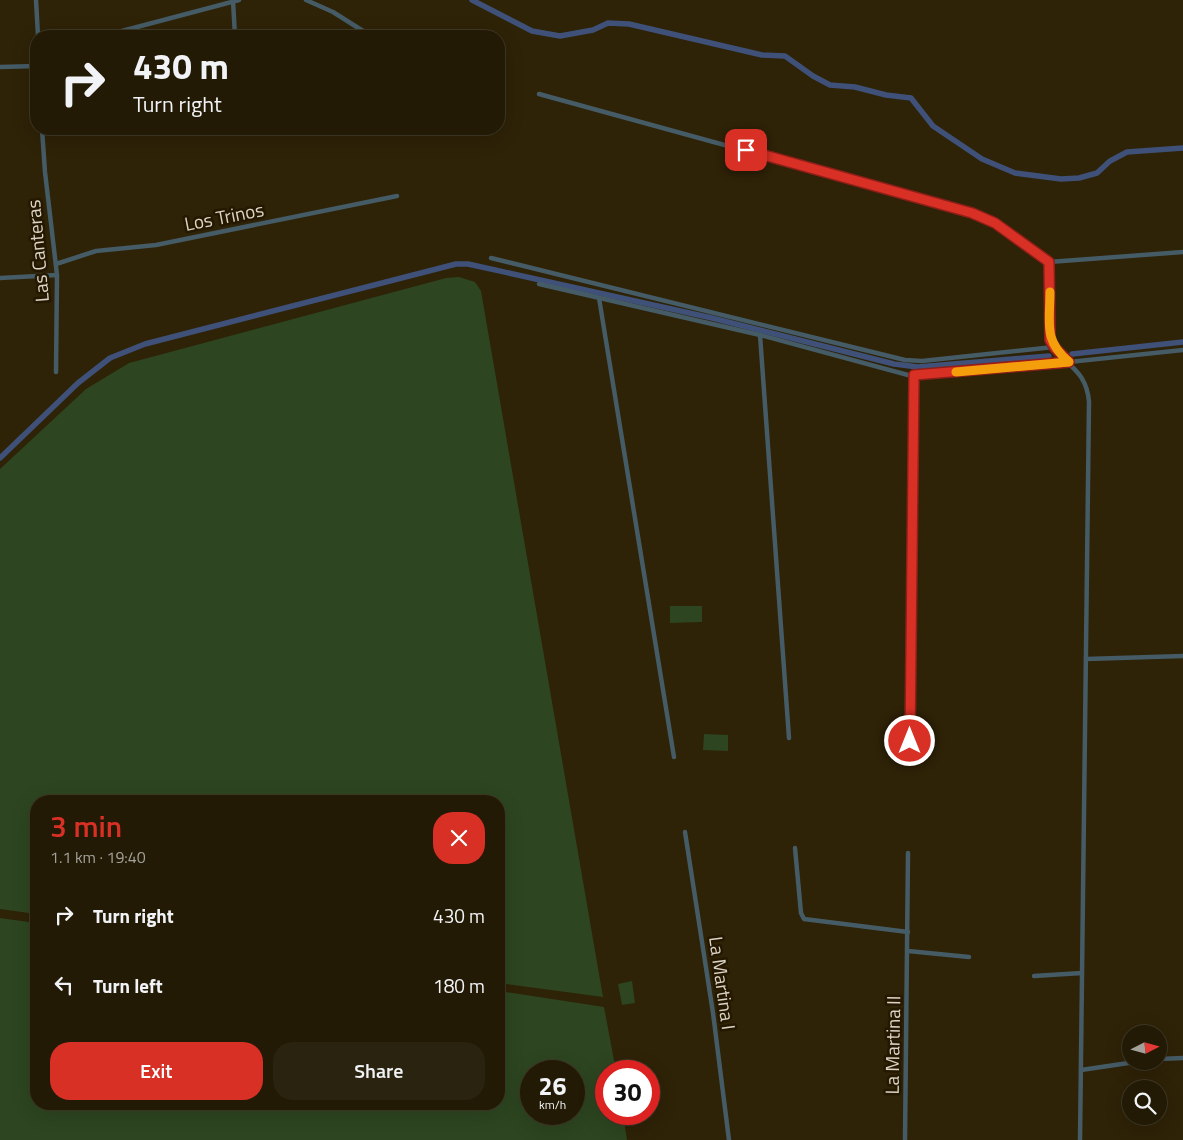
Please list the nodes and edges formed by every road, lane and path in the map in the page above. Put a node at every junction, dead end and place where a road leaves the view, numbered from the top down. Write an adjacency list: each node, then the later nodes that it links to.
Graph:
1 (36, 0): 5 (street)
2 (239, 0): 4 (street)
3 (306, 0): 8 (street)
4 (233, 1): 6 (street); 7 (street)
5 (38, 30)
6 (125, 30)
7 (235, 30)
8 (362, 30)
9 (30, 66): 10 (street)
10 (0, 67)
11 (539, 94): 16 (street)
12 (42, 135): 17 (street, Las Canteras)
13 (397, 196): 17 (street, Los Trinos)
14 (1183, 252): 16 (street)
15 (491, 258): 23 (street)
16 (1049, 262): 23 (street)
17 (56, 264): 18 (street, Las Canteras)
18 (57, 275): 19 (street); 26 (street, Las Canteras)
19 (0, 278)
20 (540, 284): 21 (street)
21 (599, 298): 22 (street); 31 (street)
22 (760, 335): 27 (street); 30 (street)
23 (1054, 347): 25 (street)
24 (1183, 350): 25 (street)
25 (1069, 362): 27 (street); 29 (street)
26 (56, 372)
27 (914, 375): 32 (street)
28 (1183, 656): 29 (street)
29 (1086, 659): 39 (street)
30 (789, 738)
31 (674, 757)
32 (910, 760)
33 (685, 832): 45 (street, La Martina I)
34 (795, 848): 36 (street)
35 (908, 853): 36 (street, La Martina II)
36 (908, 932): 37 (street, La Martina II)
37 (908, 951): 38 (street); 46 (street, La Martina II)
38 (969, 957)
39 (1082, 973): 40 (street); 44 (street)
40 (1034, 976)
41 (1183, 1058): 42 (street)
42 (1168, 1059)
43 (1122, 1064): 44 (street)
44 (1081, 1070): 47 (street)
45 (729, 1140)
46 (905, 1140)
47 (1080, 1140)

